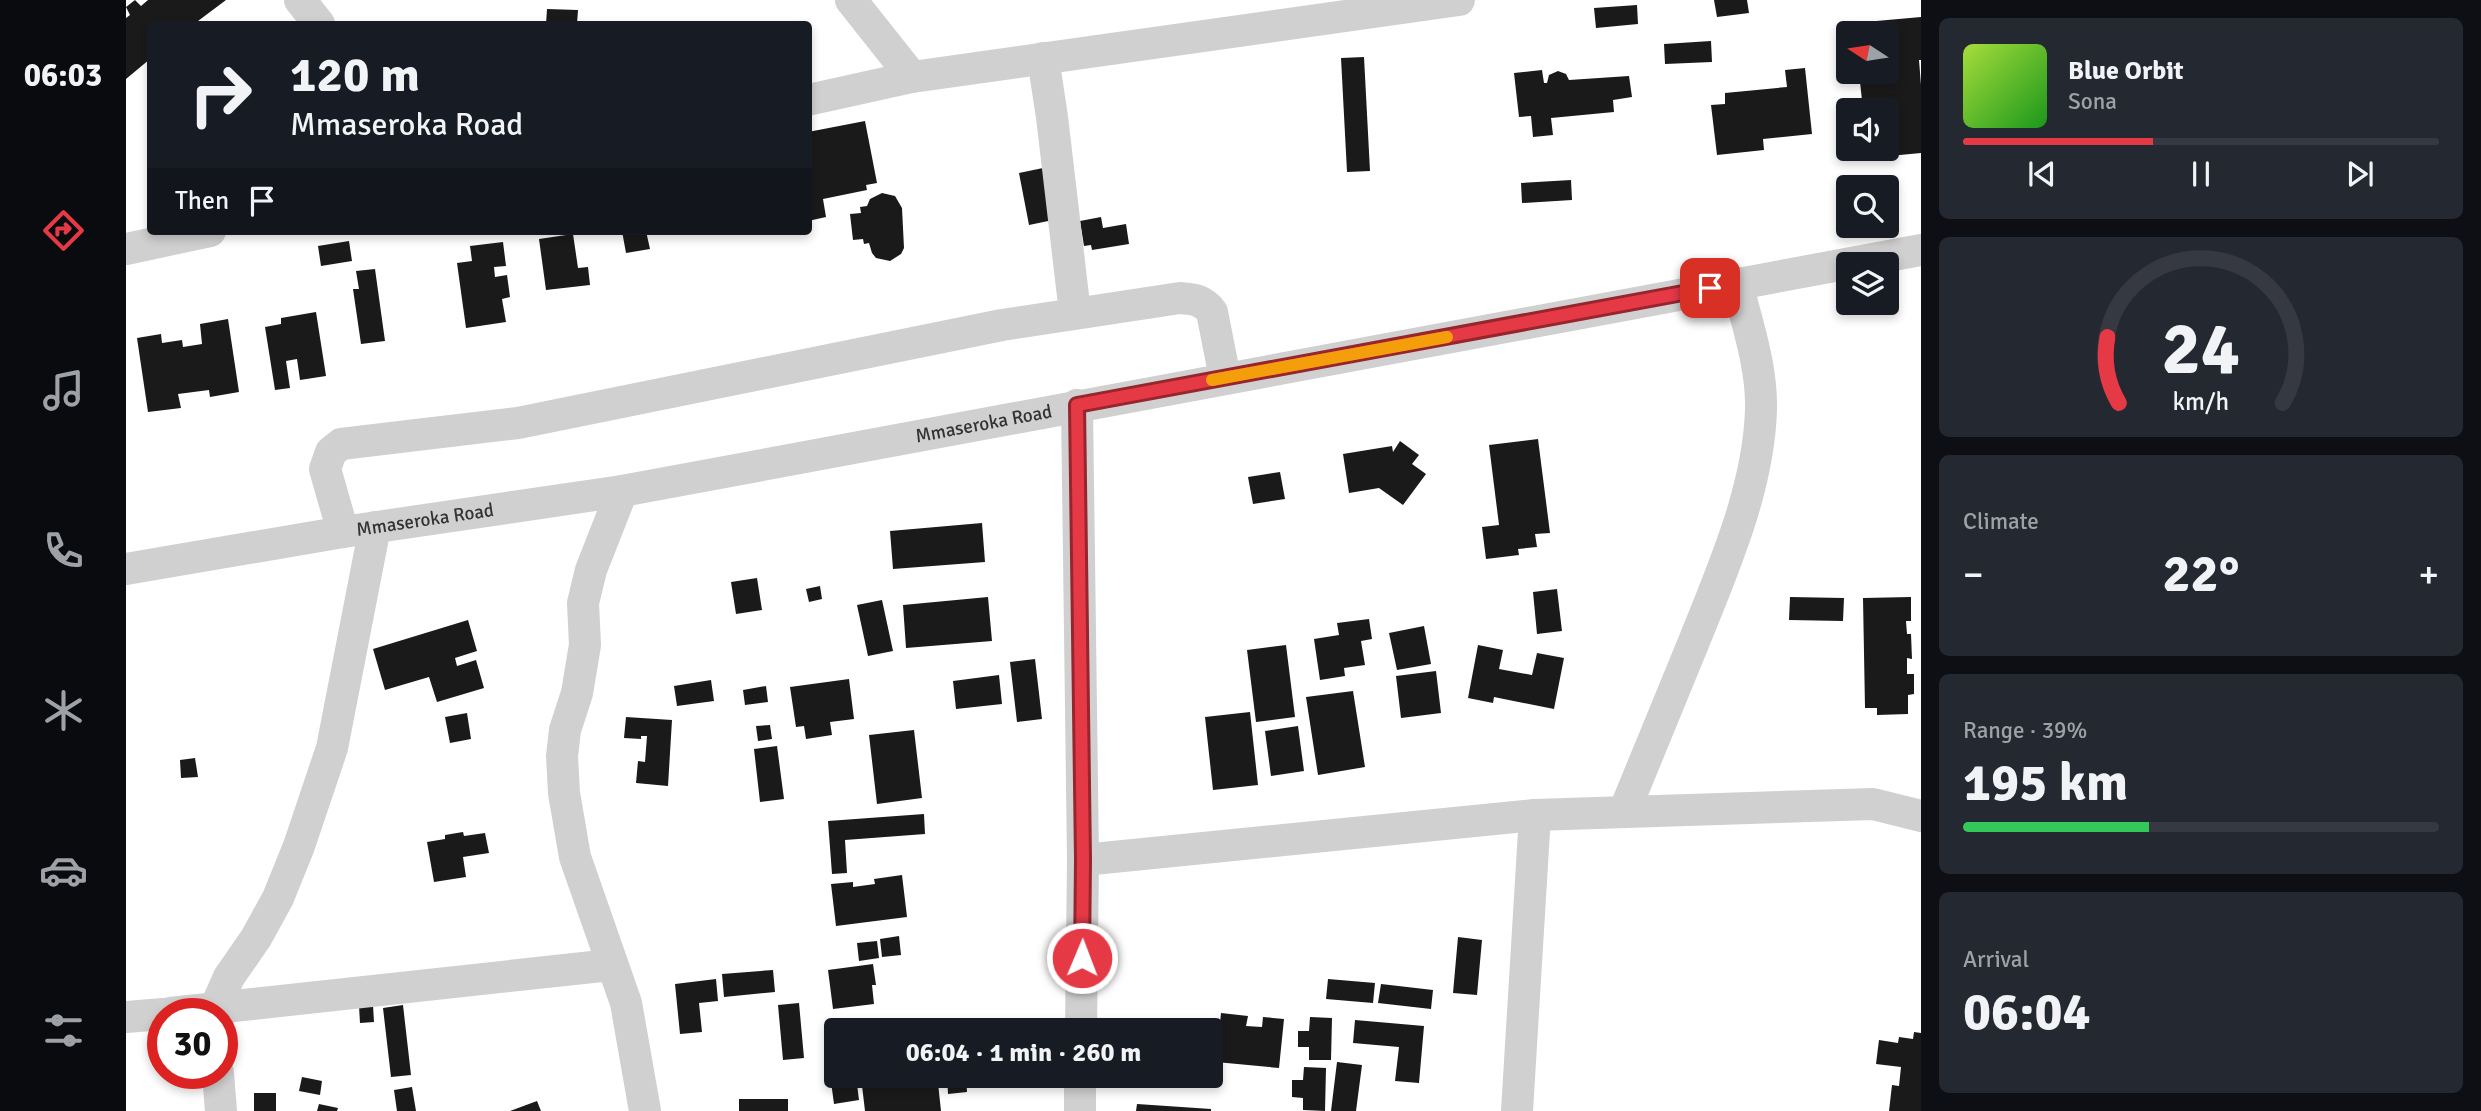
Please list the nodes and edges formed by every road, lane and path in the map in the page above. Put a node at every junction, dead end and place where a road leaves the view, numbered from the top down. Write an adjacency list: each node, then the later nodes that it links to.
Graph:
1 (300, 0): 4 (street)
2 (851, 0): 6 (street)
3 (1459, 0): 5 (street)
4 (317, 21)
5 (1043, 58): 6 (street); 12 (street)
6 (912, 77): 7 (street)
7 (812, 99)
8 (191, 235): 9 (street)
9 (126, 249)
10 (1921, 250): 11 (street, Mmaseroka Road)
11 (1737, 283): 13 (street, Mmaseroka Road); 19 (street)
12 (1075, 313): 13 (street); 17 (street)
13 (1225, 378): 14 (street, Mmaseroka Road)
14 (1077, 405): 15 (street, Mmaseroka Road); 22 (street)
15 (622, 491): 16 (street, Mmaseroka Road); 23 (street)
16 (375, 527): 17 (street, Mmaseroka Road); 24 (street)
17 (343, 532): 18 (street, Mmaseroka Road)
18 (126, 569)
19 (1624, 812): 20 (street); 21 (street)
20 (1535, 815): 22 (street); 34 (street)
21 (1921, 816)
22 (1083, 860): 28 (street)
23 (611, 965): 25 (street); 32 (street)
24 (219, 998)
25 (238, 1009)
26 (147, 1015): 27 (street)
27 (126, 1017)
28 (1081, 1018)
29 (1080, 1088): 33 (street)
30 (219, 1089): 31 (street)
31 (221, 1111)
32 (645, 1111)
33 (1080, 1111)
34 (1517, 1111)

